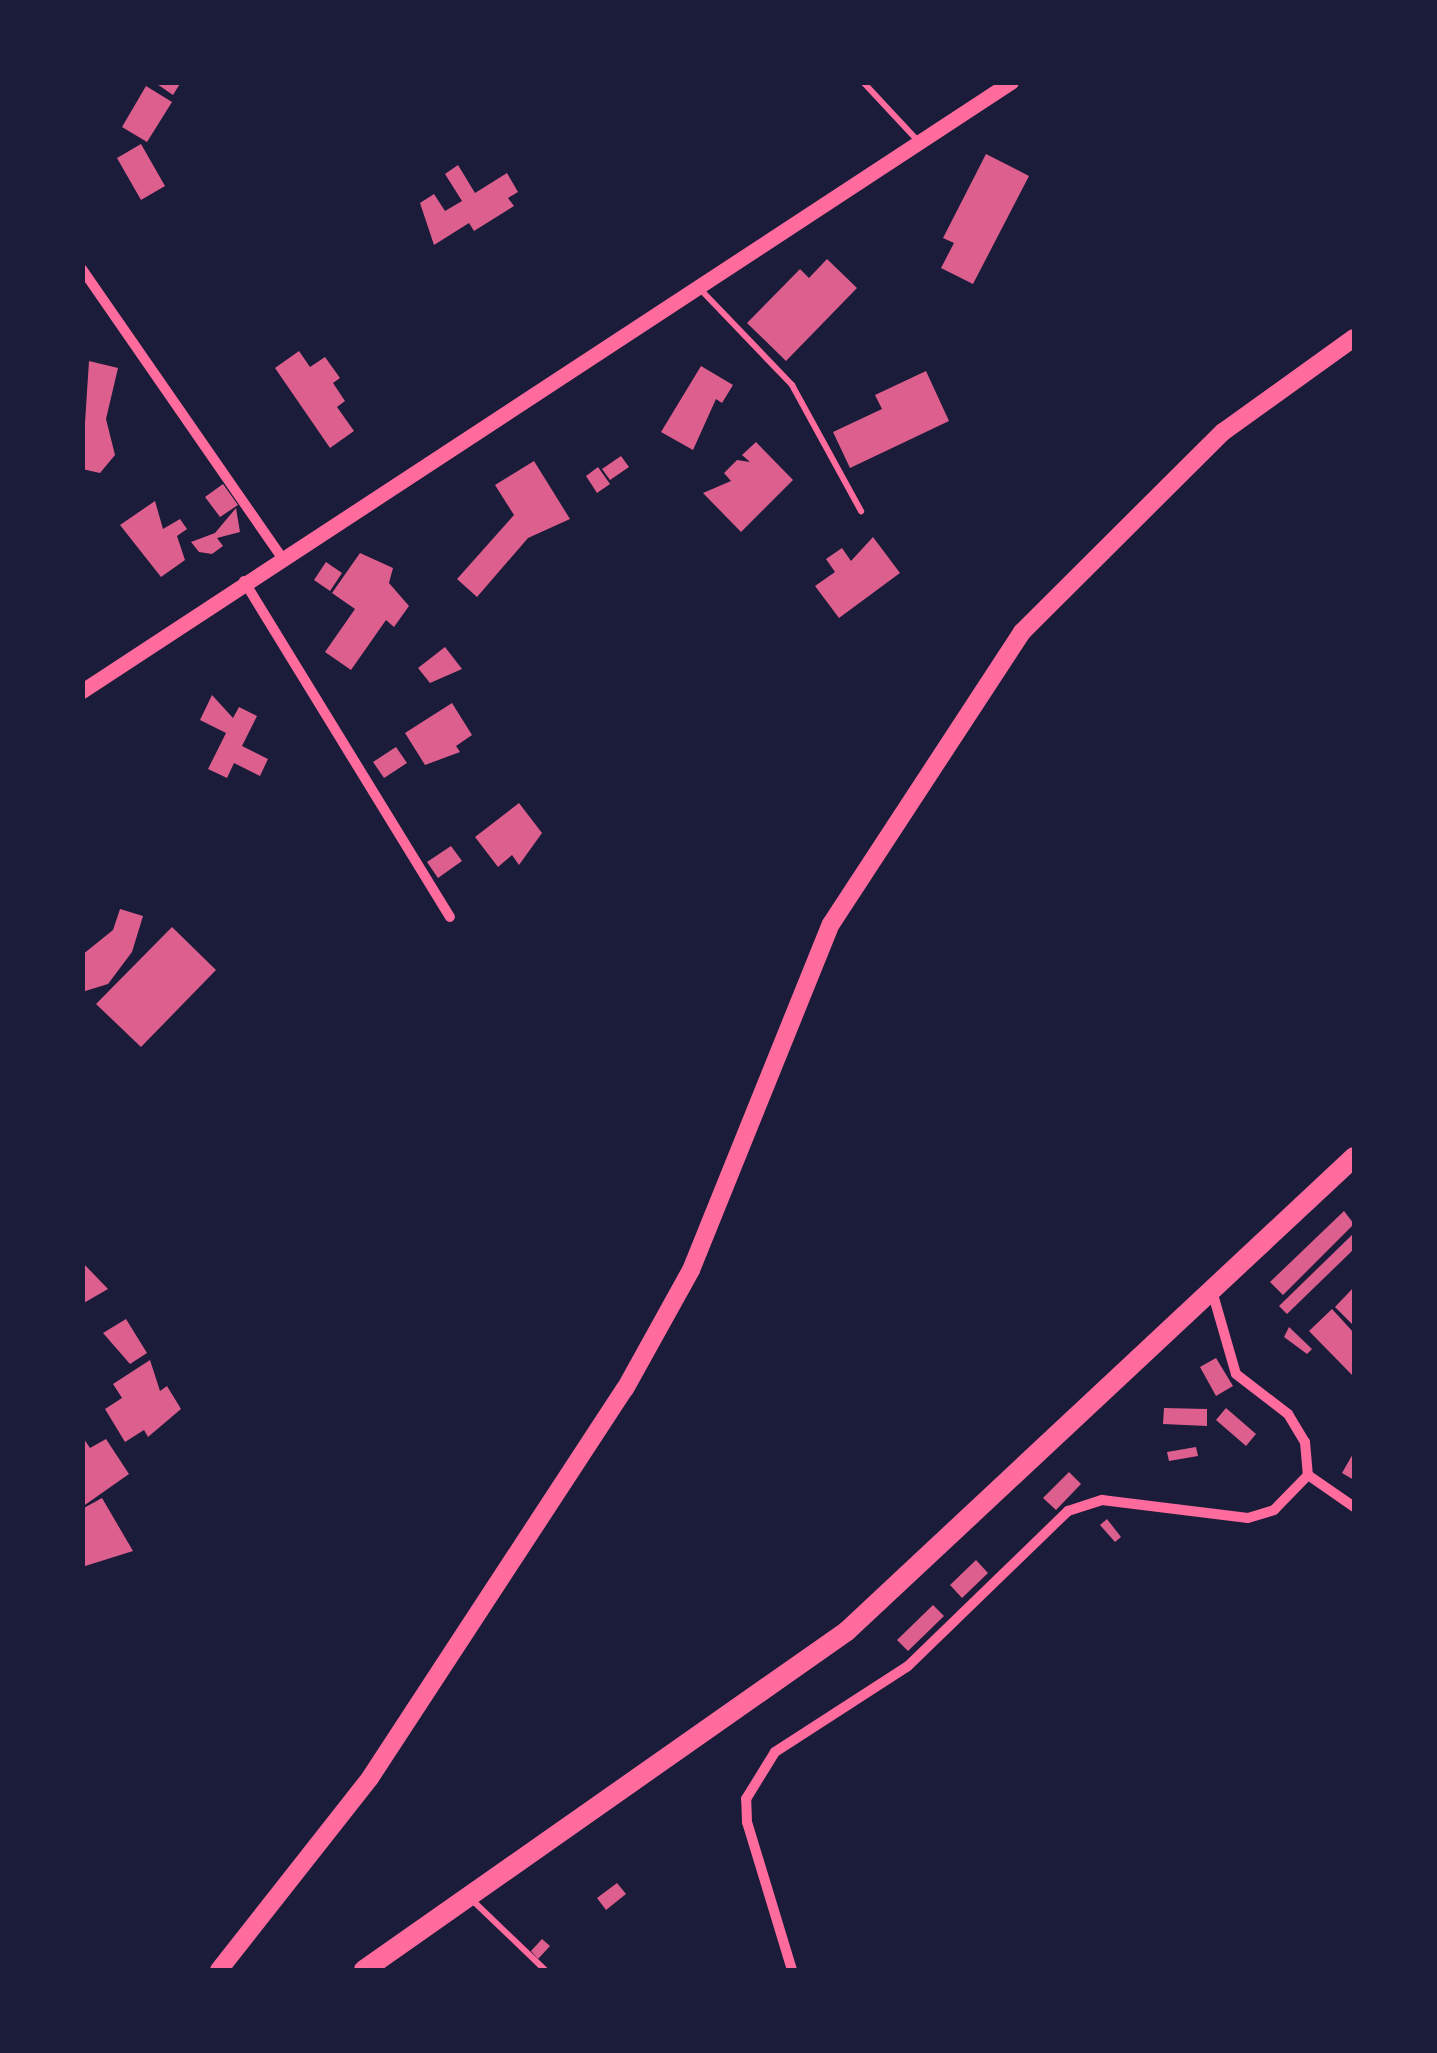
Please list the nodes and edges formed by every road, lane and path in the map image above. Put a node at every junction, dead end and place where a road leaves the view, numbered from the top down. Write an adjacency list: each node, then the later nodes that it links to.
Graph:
1 (863, 82): 3 (lane)
2 (1011, 82): 3 (street)
3 (918, 142): 5 (street)
4 (82, 270): 8 (street)
5 (696, 285): 7 (lane); 8 (street)
6 (1354, 338): 17 (main road)
7 (861, 511)
8 (280, 554): 9 (street)
9 (243, 580): 10 (street); 11 (street)
10 (82, 691)
11 (450, 917)
12 (1354, 1157): 13 (main road)
13 (1212, 1290): 14 (street); 16 (main road)
14 (1308, 1476): 15 (street); 20 (street)
15 (1354, 1507)
16 (469, 1897): 18 (main road); 19 (lane)
17 (220, 1970)
18 (364, 1970)
19 (544, 1970)
20 (792, 1970)

